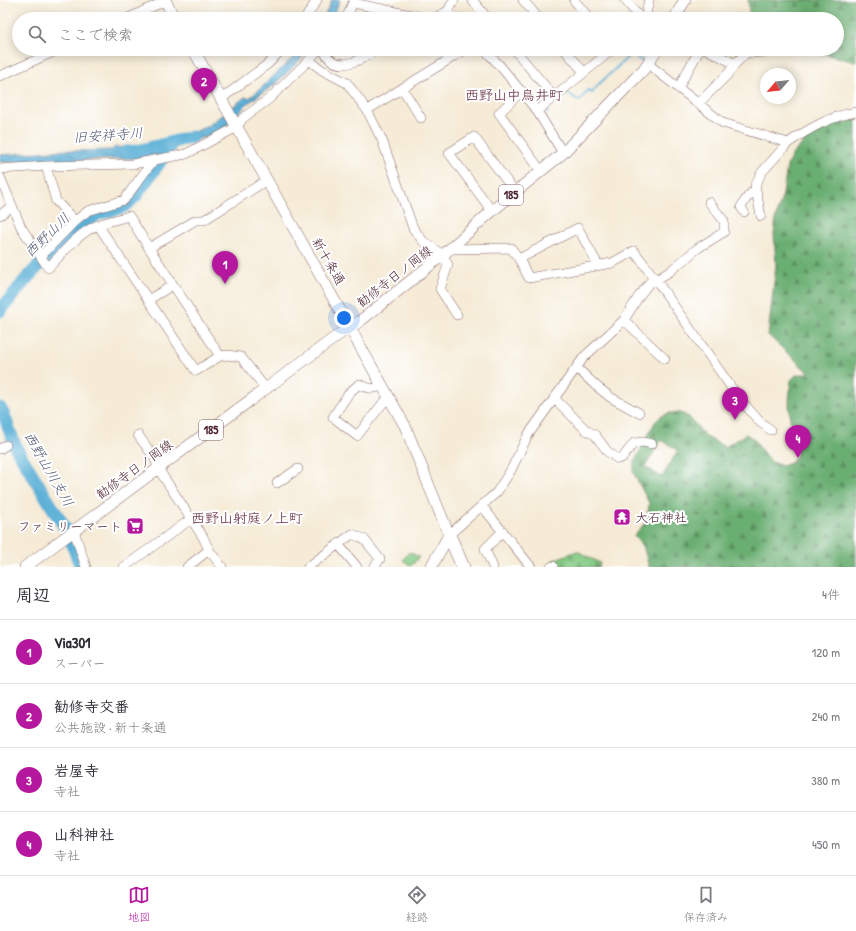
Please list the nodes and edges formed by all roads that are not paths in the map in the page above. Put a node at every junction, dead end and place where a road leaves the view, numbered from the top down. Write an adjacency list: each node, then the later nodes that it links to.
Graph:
1 (165, 0): 12 (street); 13 (main road)
2 (317, 0): 14 (street)
3 (454, 0): 11 (street)
4 (472, 0): 17 (street)
5 (523, 0): 18 (street)
6 (574, 0): 19 (street)
7 (625, 0): 20 (street)
8 (649, 0): 21 (street)
9 (685, 0): 22 (main road)
10 (354, 2): 15 (street); 16 (street)
11 (448, 11)
12 (140, 12)
13 (172, 12)
14 (309, 12)
15 (349, 12)
16 (400, 12)
17 (482, 12)
18 (533, 12)
19 (584, 12)
20 (635, 12)
21 (646, 12)
22 (678, 12)
23 (44, 56): 42 (street)
24 (197, 56): 47 (main road, 新十条通)
25 (276, 56): 47 (street)
26 (312, 56): 38 (street)
27 (327, 56): 28 (street)
28 (364, 56)
29 (455, 56): 43 (street)
30 (490, 56): 45 (street)
31 (520, 56): 46 (street)
32 (570, 56): 41 (street)
33 (604, 56): 41 (street)
34 (653, 56): 39 (main road, 勧修寺日ノ岡線 / 185)
35 (696, 56): 44 (street)
36 (720, 56): 40 (street)
37 (743, 56): 40 (street)
38 (309, 60): 49 (street); 53 (street)
39 (648, 64): 44 (street); 55 (main road, 勧修寺日ノ岡線 / 185)
40 (735, 64): 48 (street)
41 (584, 72): 46 (street)
42 (0, 76)
43 (402, 88): 49 (street); 52 (street)
44 (678, 88): 48 (street)
45 (522, 91): 50 (street); 59 (street)
46 (554, 97): 50 (street)
47 (223, 103): 53 (main road, 新十条通)
48 (698, 104): 54 (street)
49 (367, 110): 73 (street)
50 (537, 111): 55 (street)
51 (856, 112): 54 (street)
52 (421, 118)
53 (236, 125): 56 (street); 61 (main road, 新十条通)
54 (788, 143): 62 (street)
55 (563, 153): 59 (main road, 勧修寺日ノ岡線 / 185)
56 (153, 161): 57 (street); 70 (street)
57 (46, 166): 58 (street); 70 (street)
58 (0, 169)
59 (541, 171): 63 (main road, 勧修寺日ノ岡線 / 185)
60 (0, 177): 65 (street)
61 (267, 180): 72 (street); 82 (main road, 新十条通)
62 (756, 190): 67 (street); 69 (street)
63 (515, 192): 66 (main road, 勧修寺日ノ岡線 / 185); 66 (street)
64 (709, 202): 77 (street)
65 (12, 206): 68 (street); 74 (street)
66 (492, 211): 73 (main road, 勧修寺日ノ岡線 / 185)
67 (744, 212)
68 (0, 215)
69 (761, 216)
70 (75, 221): 74 (street)
71 (98, 224): 72 (street); 74 (street); 79 (street)
72 (149, 248): 78 (street)
73 (446, 252): 75 (street); 80 (street); 82 (main road, 勧修寺日ノ岡線 / 185)
74 (42, 257)
75 (519, 259): 76 (street); 76 (street)
76 (598, 265): 77 (street)
77 (656, 280): 81 (street); 91 (street)
78 (173, 285): 79 (street); 83 (street)
79 (148, 300): 83 (street)
80 (457, 315)
81 (624, 320): 84 (street); 85 (street)
82 (350, 327): 86 (main road, 新十条通); 87 (main road, 勧修寺日ノ岡線 / 185)
83 (220, 356): 87 (street)
84 (665, 359)
85 (577, 368): 88 (street); 90 (street)
86 (383, 385): 89 (main road, 新十条通); 89 (street)
87 (266, 389): 94 (main road, 勧修寺日ノ岡線 / 185)
88 (554, 398): 93 (street); 97 (street)
89 (391, 399): 101 (main road, 新十条通)
90 (639, 413)
91 (771, 430)
92 (138, 435): 94 (street)
93 (652, 444)
94 (160, 468): 98 (street); 100 (main road, 勧修寺日ノ岡線 / 185)
95 (298, 470): 96 (street)
96 (277, 483)
97 (482, 506): 99 (street); 101 (street)
98 (191, 519): 103 (street); 106 (street)
99 (503, 531): 115 (street); 116 (street)
100 (70, 534): 104 (main road, 勧修寺日ノ岡線 / 185); 105 (street)
101 (450, 535): 112 (main road); 113 (highway); 114 (highway)
102 (338, 544): 109 (street); 110 (street); 111 (street)
103 (209, 550): 107 (street); 108 (street)
104 (26, 567)
105 (86, 567)
106 (124, 567)
107 (187, 567)
108 (222, 567)
109 (308, 567)
110 (357, 567)
111 (374, 567)
112 (431, 567)
113 (454, 567)
114 (463, 567)
115 (493, 567)
116 (532, 567)

